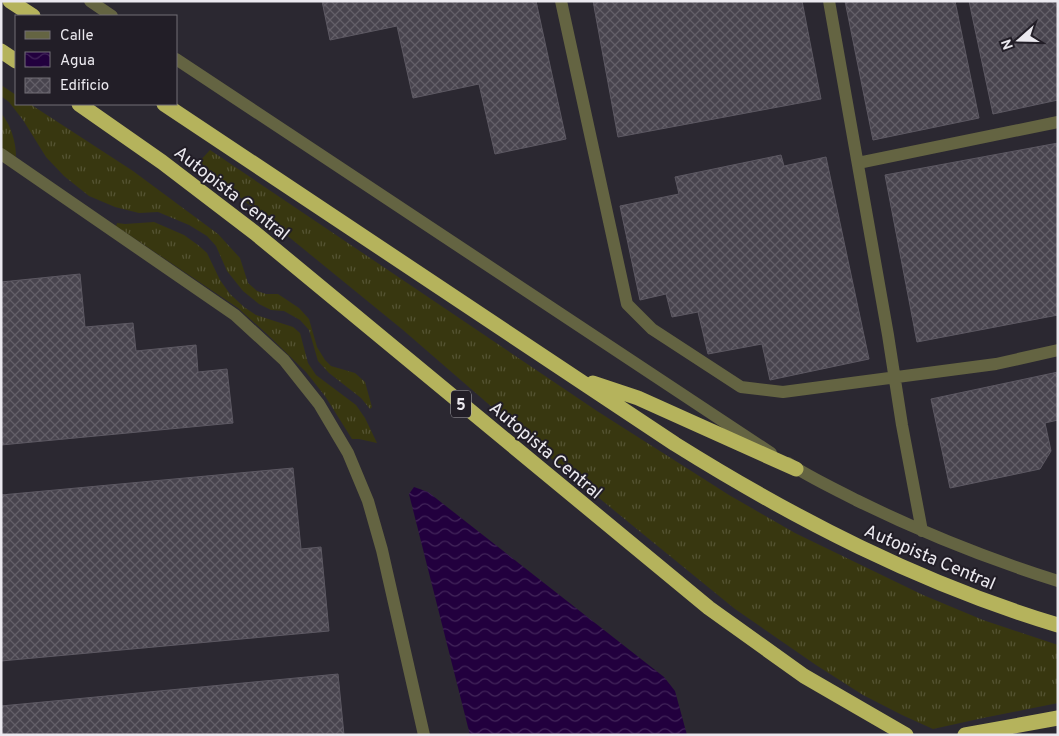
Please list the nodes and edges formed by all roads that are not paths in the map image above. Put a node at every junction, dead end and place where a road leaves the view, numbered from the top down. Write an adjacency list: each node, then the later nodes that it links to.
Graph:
1 (10, 1): 5 (highway)
2 (90, 1): 6 (street)
3 (561, 1): 16 (street)
4 (830, 1): 14 (street)
5 (31, 15)
6 (111, 15)
7 (1, 51): 8 (highway)
8 (15, 60)
9 (178, 60): 18 (street)
10 (80, 105): 24 (highway, Autopista Central / 5)
11 (166, 105): 17 (highway, Autopista Central)
12 (1058, 122): 14 (street)
13 (1, 154): 23 (street)
14 (858, 163): 16 (street)
15 (1058, 350): 16 (street)
16 (895, 378): 19 (street)
17 (580, 379): 18 (highway); 21 (highway, Autopista Central)
18 (796, 468): 19 (street)
19 (922, 531): 20 (street)
20 (1058, 582)
21 (1058, 625)
22 (1058, 718): 25 (highway)
23 (424, 735)
24 (906, 735)
25 (965, 735)

